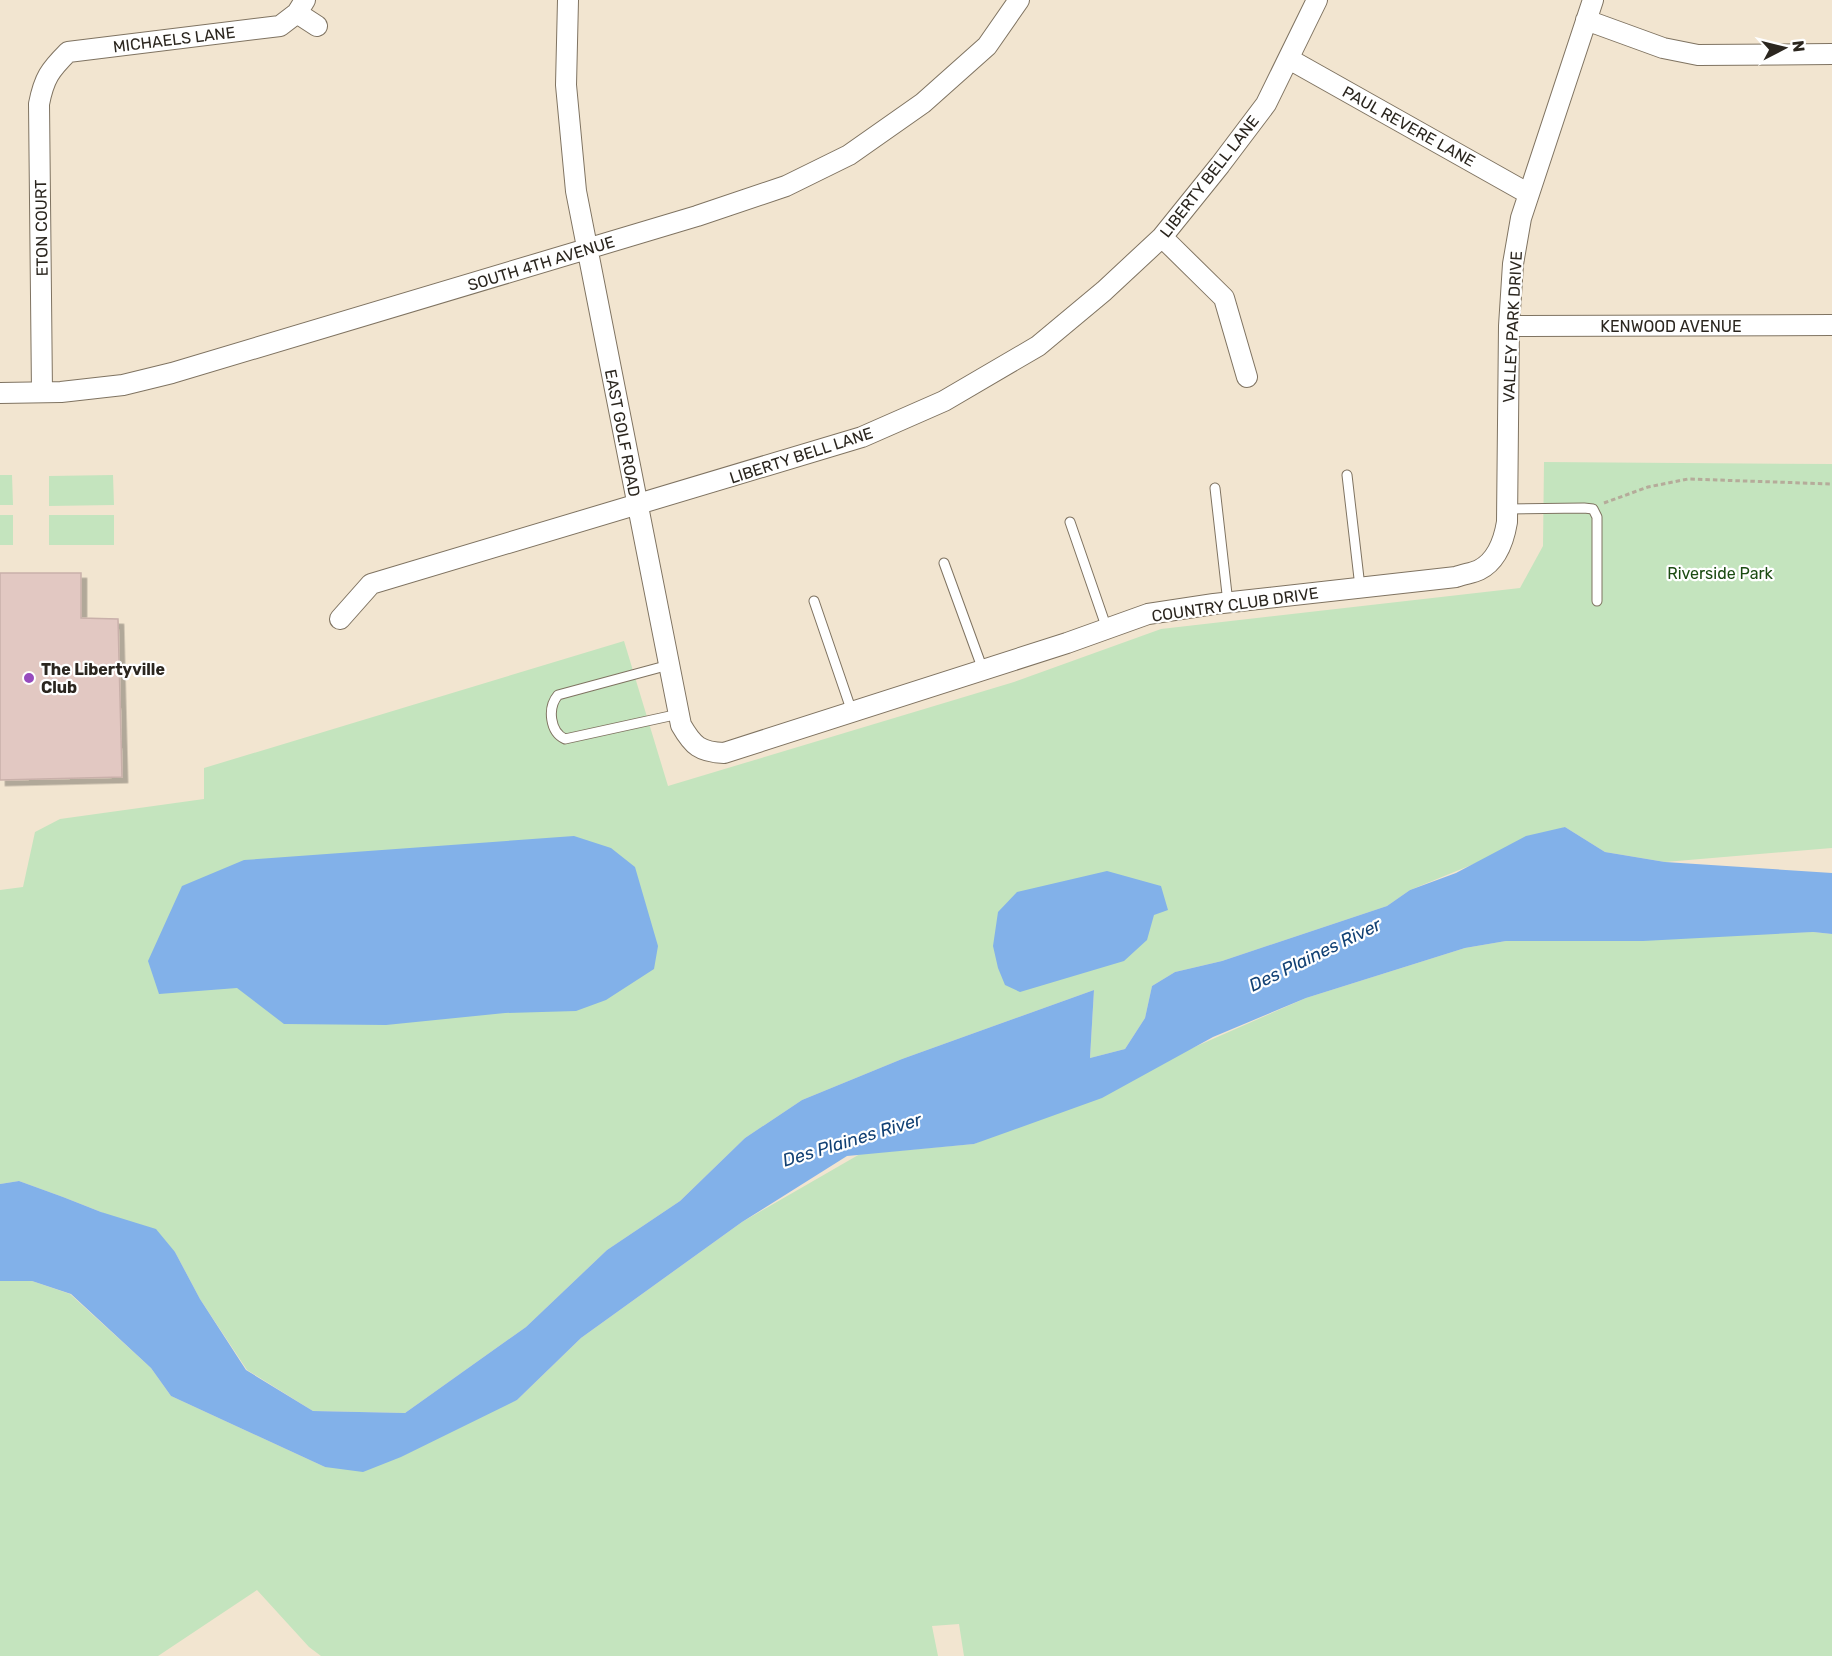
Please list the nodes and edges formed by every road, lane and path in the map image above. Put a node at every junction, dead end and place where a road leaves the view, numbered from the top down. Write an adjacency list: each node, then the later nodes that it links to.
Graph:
1 (568, 0): 13 (street, EAST GOLF ROAD)
2 (1019, 0): 13 (street, SOUTH 4TH AVENUE)
3 (1317, 0): 9 (street, LIBERTY BELL LANE)
4 (1593, 0): 6 (street, VALLEY PARK DRIVE)
5 (301, 7): 7 (street); 10 (street, MICHAELS LANE)
6 (1586, 20): 8 (street); 11 (street, VALLEY PARK DRIVE)
7 (317, 26)
8 (1832, 54)
9 (1289, 59): 11 (street, PAUL REVERE LANE); 12 (street, LIBERTY BELL LANE)
10 (53, 66): 17 (street, ETON COURT)
11 (1529, 194): 15 (street, VALLEY PARK DRIVE)
12 (1162, 237): 16 (street); 22 (street, LIBERTY BELL LANE)
13 (586, 249): 17 (street, SOUTH 4TH AVENUE); 22 (street, EAST GOLF ROAD)
14 (1832, 325): 15 (street, KENWOOD AVENUE)
15 (1509, 326): 24 (street, VALLEY PARK DRIVE)
16 (1247, 377)
17 (42, 392): 18 (street, SOUTH 4TH AVENUE)
18 (0, 393)
19 (1347, 475): 27 (lane)
20 (1832, 484): 23 (path)
21 (1215, 488): 30 (lane)
22 (637, 506): 31 (street, LIBERTY BELL LANE); 33 (street, EAST GOLF ROAD)
23 (1593, 509): 24 (lane); 29 (lane)
24 (1507, 515): 27 (street, COUNTRY CLUB DRIVE)
25 (1070, 522): 32 (lane)
26 (944, 563): 34 (lane)
27 (1360, 587): 30 (street, COUNTRY CLUB DRIVE)
28 (814, 601): 35 (lane)
29 (1597, 601)
30 (1228, 603): 32 (street, COUNTRY CLUB DRIVE)
31 (340, 619)
32 (1107, 629): 34 (street, COUNTRY CLUB DRIVE)
33 (669, 665): 36 (street, EAST GOLF ROAD); 36 (lane)
34 (983, 670): 35 (street, COUNTRY CLUB DRIVE)
35 (852, 712): 37 (street, COUNTRY CLUB DRIVE)
36 (679, 714): 37 (street, EAST GOLF ROAD)
37 (804, 727)

